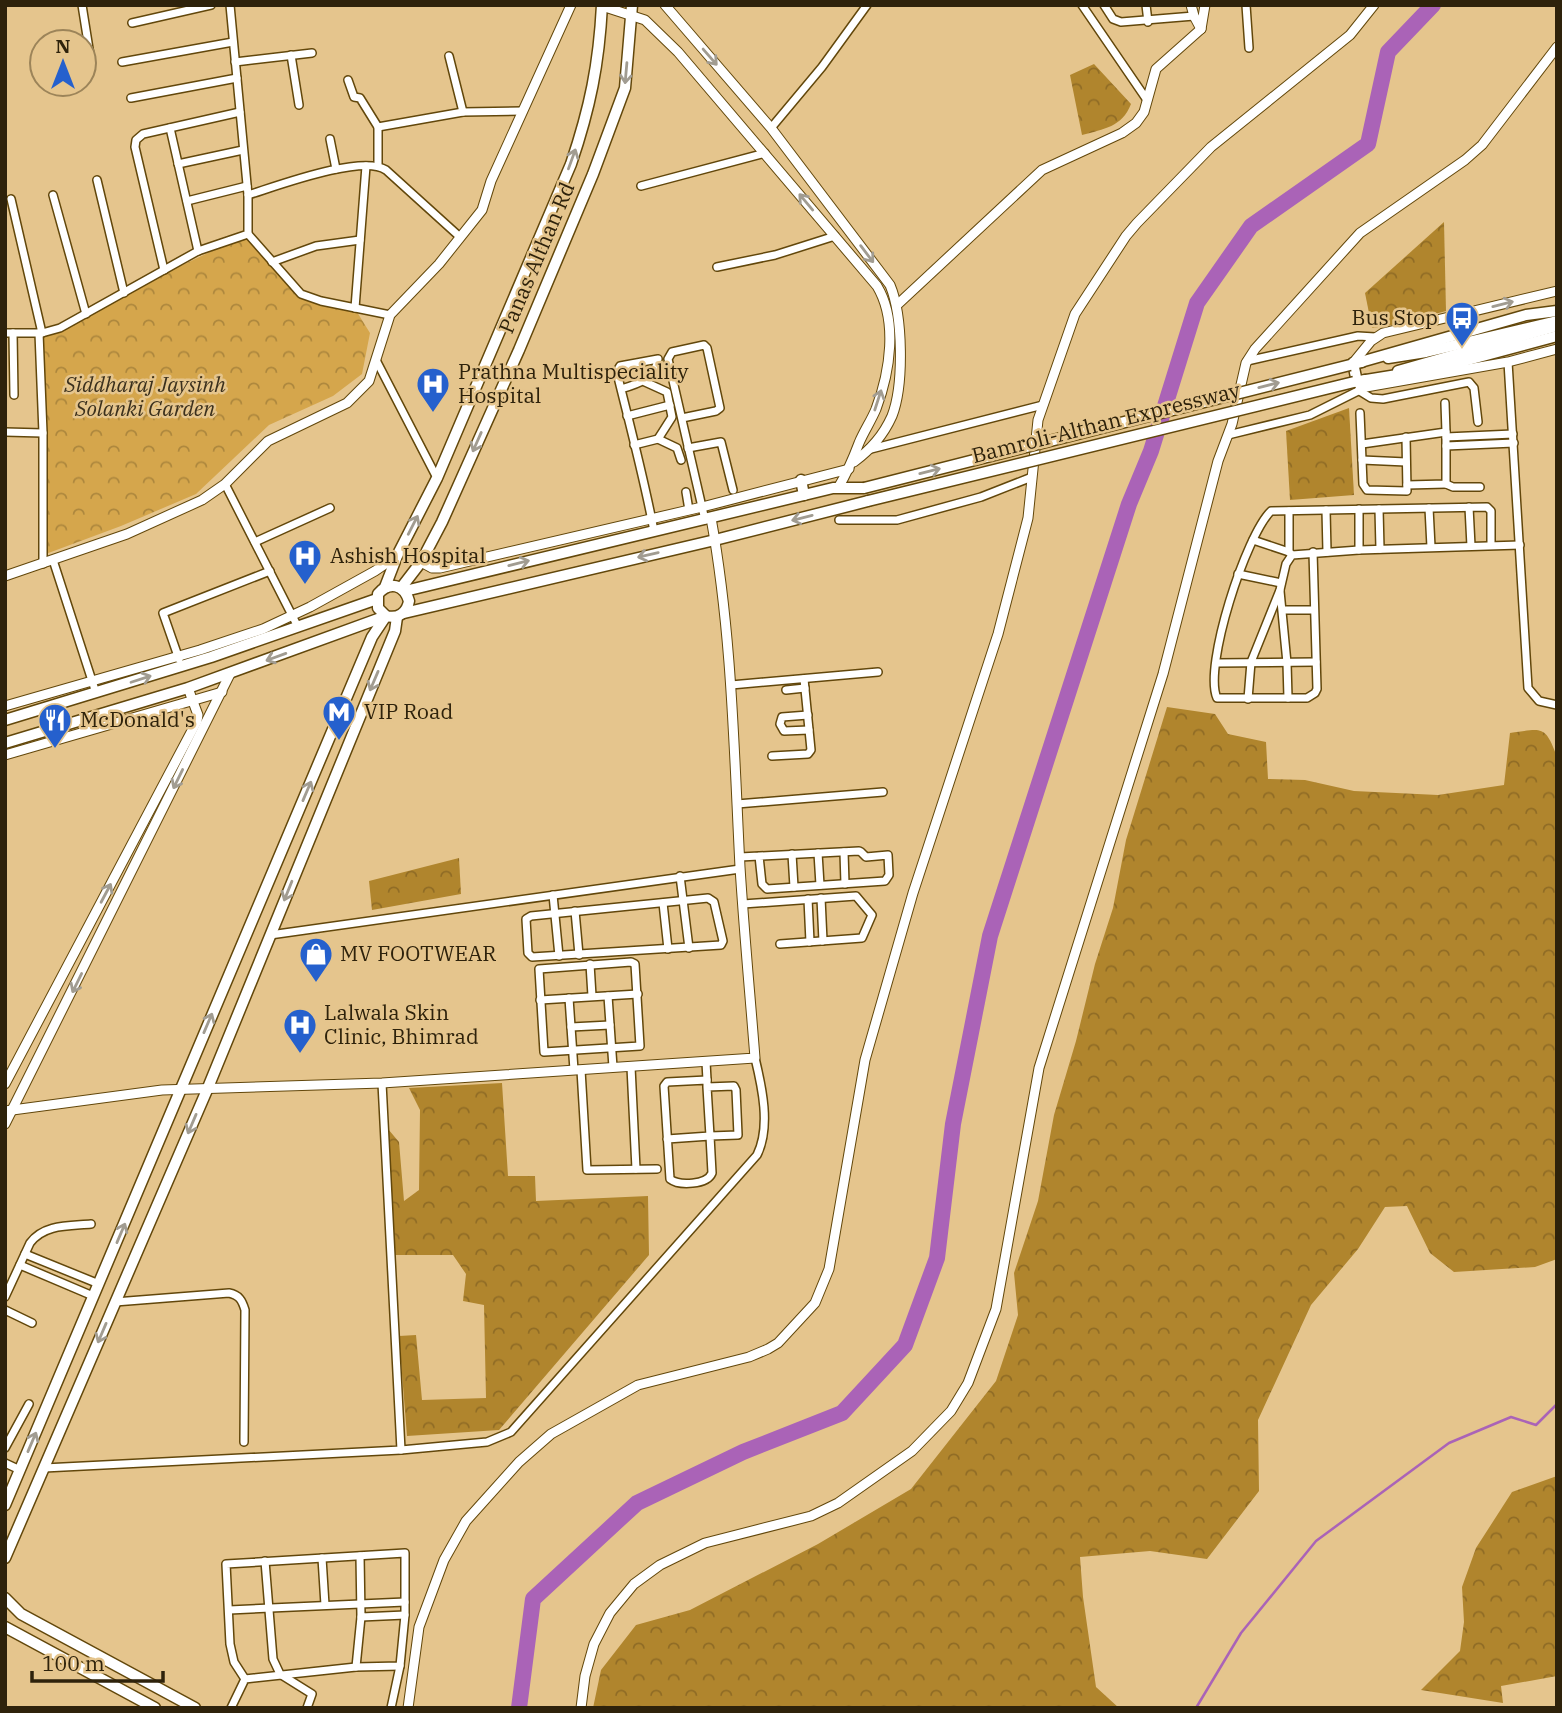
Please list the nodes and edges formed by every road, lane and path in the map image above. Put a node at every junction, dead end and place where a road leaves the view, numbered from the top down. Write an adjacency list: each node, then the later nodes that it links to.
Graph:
1 (82, 5): 19 (street)
2 (211, 5): 18 (street)
3 (230, 5): 21 (street)
4 (571, 5): 34 (street)
5 (665, 5): 39 (street, one-way to 39)
6 (867, 5): 39 (street)
7 (1082, 5): 32 (street)
8 (1104, 5): 17 (street)
9 (1146, 5): 17 (street)
10 (1191, 5): 16 (street)
11 (1205, 5): 20 (street)
12 (1245, 5): 23 (street)
13 (1374, 5): 84 (street)
14 (602, 6): 15 (street); 107 (main road, Panas Althan Rd, one-way to 14)
15 (632, 10): 42 (street); 145 (main road, Panas Althan Rd, one-way to 145)
16 (1194, 16): 17 (street); 20 (street)
17 (1148, 22)
18 (132, 23)
19 (86, 28)
20 (1201, 29): 32 (street)
21 (233, 42): 27 (street); 28 (street)
22 (1557, 47): 75 (street)
23 (1249, 48)
24 (312, 53): 25 (street)
25 (291, 55): 28 (street); 33 (street)
26 (449, 57): 35 (street)
27 (122, 62)
28 (235, 62): 29 (street)
29 (237, 78): 31 (street); 36 (street)
30 (348, 80): 37 (street)
31 (131, 98)
32 (1147, 100): 63 (street)
33 (299, 105)
34 (523, 110): 35 (street); 55 (street)
35 (463, 111): 37 (street)
36 (240, 112): 38 (street); 41 (street)
37 (378, 127): 45 (street)
38 (170, 128): 43 (street); 60 (street)
39 (771, 128): 63 (street, one-way to 63)
40 (330, 139): 46 (street)
41 (243, 150): 43 (street); 49 (street)
42 (765, 153): 48 (street); 54 (street, one-way to 42)
43 (178, 164): 52 (street)
44 (366, 166): 45 (street); 46 (street); 56 (street)
45 (378, 166): 55 (street)
46 (336, 169): 49 (street)
47 (97, 180): 62 (street)
48 (641, 186)
49 (247, 190): 52 (street); 53 (street)
50 (53, 195): 66 (street)
51 (11, 199): 70 (street)
52 (187, 201): 57 (street)
53 (248, 234): 57 (street); 58 (street)
54 (835, 236): 59 (street); 105 (street, one-way to 54)
55 (460, 237): 67 (street)
56 (360, 240): 58 (street); 64 (street)
57 (198, 251): 60 (street)
58 (272, 262): 64 (street)
59 (717, 268)
60 (164, 270): 62 (street)
61 (1557, 291): 72 (street, one-way to 61)
62 (124, 293): 66 (street)
63 (897, 305): 101 (street)
64 (355, 308): 67 (street)
65 (1557, 311): 77 (main road)
66 (86, 314): 70 (street)
67 (390, 315): 74 (street)
68 (1557, 323): 77 (main road); 79 (main road)
69 (9, 332): 70 (street); 81 (street)
70 (40, 332): 90 (street)
71 (1557, 335): 79 (main road)
72 (1375, 337): 75 (street); 77 (street)
73 (1557, 349): 76 (street)
74 (376, 360): 107 (street); 109 (street)
75 (1247, 361): 92 (street)
76 (1508, 362): 79 (street); 91 (street)
77 (1352, 364): 79 (main road); 113 (main road, one-way to 77, bridge)
78 (645, 382): 80 (street); 80 (street); 83 (street)
79 (1359, 385): 88 (street); 92 (street); 120 (main road, Bamroli-Althan Expressway, bridge)
80 (621, 389): 86 (street)
81 (14, 396)
82 (1445, 403): 93 (street)
83 (670, 405): 86 (street); 95 (street)
84 (1043, 405): 101 (street); 106 (street)
85 (1360, 414): 98 (street)
86 (627, 416): 97 (street)
87 (681, 418): 87 (street); 100 (street)
88 (1478, 422)
89 (5, 432): 90 (street)
90 (43, 433): 146 (street)
91 (1513, 434): 93 (street); 96 (street)
92 (1228, 435): 280 (street)
93 (1446, 435): 94 (street); 99 (street)
94 (1406, 438): 98 (street); 104 (street)
95 (658, 439): 97 (street); 102 (street)
96 (1514, 443): 99 (street); 135 (street)
97 (634, 444): 127 (street)
98 (1362, 444): 103 (street)
99 (1446, 446): 110 (street)
100 (688, 448): 114 (street); 117 (street)
101 (871, 449): 105 (street)
102 (681, 460)
103 (1362, 460): 104 (street); 111 (street)
104 (1406, 462): 111 (street)
105 (851, 466): 108 (street); 113 (street)
106 (1032, 477): 129 (street); 279 (street)
107 (437, 478): 143 (main road, Panas Althan Rd, one-way to 107)
108 (801, 480): 116 (main road); 117 (street)
109 (225, 484): 133 (street); 144 (street)
110 (1447, 484): 111 (street); 112 (street)
111 (1407, 485)
112 (1480, 487)
113 (838, 488): 116 (main road)
114 (733, 490)
115 (686, 492): 124 (street)
116 (804, 495): 128 (main road)
117 (702, 507): 124 (street); 128 (street)
118 (1469, 507): 121 (street); 134 (street); 136 (street)
119 (330, 508): 133 (street)
120 (844, 508): 129 (street); 131 (main road, Bamroli-Althan Expressway, one-way to 131)
121 (1429, 508): 123 (street); 137 (street)
122 (1359, 509): 123 (street); 125 (street); 139 (street)
123 (1379, 509): 138 (street)
124 (689, 510): 127 (street)
125 (1326, 510): 126 (street); 141 (street)
126 (1289, 511): 132 (street); 142 (street)
127 (652, 518): 130 (street); 145 (street)
128 (708, 519): 130 (main road); 131 (street)
129 (839, 520)
130 (654, 531): 152 (main road, one-way to 130)
131 (715, 540): 156 (main road, Bamroli-Althan Expressway, one-way to 156); 169 (street)
132 (1253, 540): 142 (street); 148 (street)
133 (255, 542): 147 (street)
134 (1491, 545): 135 (street); 136 (street)
135 (1520, 545): 178 (street)
136 (1471, 546): 137 (street)
137 (1431, 548): 138 (street)
138 (1380, 549): 139 (street)
139 (1359, 550): 141 (street)
140 (1313, 552): 141 (street); 142 (street); 155 (street)
141 (1327, 552)
142 (1291, 553): 151 (street)
143 (397, 556): 150 (main road, Panas Althan Rd); 157 (street)
144 (53, 560): 146 (street); 168 (street)
145 (421, 562): 152 (main road, Panas Althan Rd)
146 (43, 564): 149 (street)
147 (270, 572): 157 (street); 160 (street)
148 (1238, 574): 151 (street); 163 (street)
149 (5, 576)
150 (386, 587): 152 (main road); 153 (main road)
151 (1280, 587): 154 (street); 161 (street)
152 (403, 590): 156 (main road)
153 (377, 599): 156 (main road); 157 (main road)
154 (1283, 610): 155 (street); 164 (street)
155 (1314, 610): 162 (street)
156 (396, 615): 158 (main road, Bamroli-Althan Expressway); 206 (main road, one-way to 206); 232 (main road, one-way to 156)
157 (296, 621): 160 (main road)
158 (318, 642): 159 (main road); 166 (main road, Bamroli-Althan Expressway, one-way to 166)
159 (322, 656)
160 (180, 661): 168 (street); 174 (main road, one-way to 160)
161 (1251, 662): 163 (street); 164 (street); 176 (street)
162 (1316, 662): 164 (street); 175 (street)
163 (1217, 663): 176 (street)
164 (1287, 663): 175 (street)
165 (878, 672): 167 (street)
166 (230, 674): 170 (main road, Bamroli-Althan Expressway); 173 (street)
167 (804, 679): 169 (street); 171 (street)
168 (92, 681): 174 (street); 179 (street)
169 (731, 685): 187 (street)
170 (188, 688): 177 (street); 183 (main road, Bamroli-Althan Expressway)
171 (805, 688): 172 (street); 180 (street)
172 (786, 690)
173 (222, 692): 177 (street); 234 (street, one-way to 234)
174 (96, 694): 181 (main road)
175 (1288, 698): 176 (street)
176 (1248, 699)
177 (193, 702): 184 (street); 231 (street, one-way to 177)
178 (1557, 705)
179 (5, 706)
180 (808, 715): 182 (street); 182 (street)
181 (5, 720)
182 (809, 730): 185 (street)
183 (5, 743)
184 (5, 755)
185 (772, 756)
186 (883, 792): 187 (street)
187 (737, 804): 192 (street)
188 (844, 852): 189 (street); 195 (street); 195 (street)
189 (818, 853): 190 (street); 196 (street)
190 (792, 854): 191 (street); 197 (street)
191 (760, 856): 192 (street); 197 (street)
192 (740, 857): 193 (street)
193 (740, 869): 194 (street); 203 (street)
194 (680, 876): 198 (street); 201 (street)
195 (845, 884): 196 (street)
196 (820, 886): 197 (street)
197 (794, 887)
198 (553, 895): 205 (street); 206 (street)
199 (821, 898): 200 (street); 207 (street); 207 (street)
200 (808, 899): 203 (street); 208 (street)
201 (683, 901): 202 (street); 210 (street); 210 (street)
202 (663, 902): 204 (street); 211 (street)
203 (743, 904): 224 (street)
204 (575, 911): 205 (street); 212 (street)
205 (555, 913): 213 (street); 213 (street)
206 (270, 935): 233 (main road)
207 (823, 941): 208 (street)
208 (810, 942): 209 (street)
209 (780, 944)
210 (689, 948): 211 (street)
211 (668, 949): 212 (street)
212 (579, 955): 213 (street)
213 (559, 956)
214 (590, 964): 215 (street); 216 (street); 219 (street)
215 (638, 994): 217 (street); 222 (street)
216 (592, 996): 217 (street); 218 (street)
217 (608, 996): 220 (street)
218 (569, 998): 219 (street); 221 (street)
219 (540, 1000): 223 (street)
220 (610, 1025): 221 (street); 222 (street)
221 (571, 1027): 223 (street)
222 (611, 1048): 223 (street); 227 (street)
223 (573, 1051): 228 (street)
224 (755, 1058): 225 (street); 252 (street)
225 (705, 1062): 226 (street); 230 (street)
226 (631, 1067): 227 (street); 238 (street)
227 (613, 1068): 228 (street)
228 (578, 1070): 229 (street); 238 (street)
229 (382, 1083): 233 (street); 252 (street)
230 (707, 1083): 236 (street); 236 (street); 237 (street)
231 (5, 1084)
232 (180, 1090): 233 (street); 234 (street); 243 (main road, one-way to 232)
233 (207, 1090): 246 (main road, one-way to 246)
234 (10, 1110): 235 (street)
235 (5, 1124)
236 (710, 1136): 237 (street); 237 (street)
237 (667, 1139)
238 (636, 1169): 239 (street)
239 (657, 1169)
240 (90, 1224): 241 (street)
241 (25, 1254): 242 (street); 243 (street)
242 (20, 1265): 244 (street); 245 (street)
243 (99, 1284): 244 (main road)
244 (93, 1296): 255 (main road, one-way to 244)
245 (5, 1297)
246 (115, 1302): 250 (street); 254 (main road, one-way to 254)
247 (5, 1310): 248 (street)
248 (32, 1323)
249 (29, 1404): 251 (street)
250 (244, 1442)
251 (5, 1448)
252 (401, 1450): 254 (street)
253 (5, 1463): 255 (street)
254 (44, 1468): 258 (main road)
255 (20, 1470): 256 (main road)
256 (5, 1505)
257 (360, 1556): 259 (street); 262 (street); 263 (street)
258 (5, 1558)
259 (322, 1558): 260 (street); 264 (street)
260 (265, 1561): 265 (street); 266 (street)
261 (5, 1598): 275 (main road)
262 (405, 1602): 263 (street); 267 (street)
263 (361, 1604): 264 (street); 268 (street)
264 (325, 1605): 265 (street)
265 (269, 1608): 266 (street); 272 (street)
266 (229, 1610): 273 (street)
267 (405, 1615): 268 (street); 270 (street)
268 (361, 1617): 271 (street)
269 (5, 1627): 274 (main road)
270 (400, 1666): 271 (street); 278 (street)
271 (356, 1667): 272 (street)
272 (279, 1674): 273 (street); 277 (street)
273 (245, 1679): 276 (street)
274 (155, 1708)
275 (195, 1708)
276 (231, 1708)
277 (307, 1708)
278 (391, 1708)
279 (408, 1708)
280 (581, 1708)

